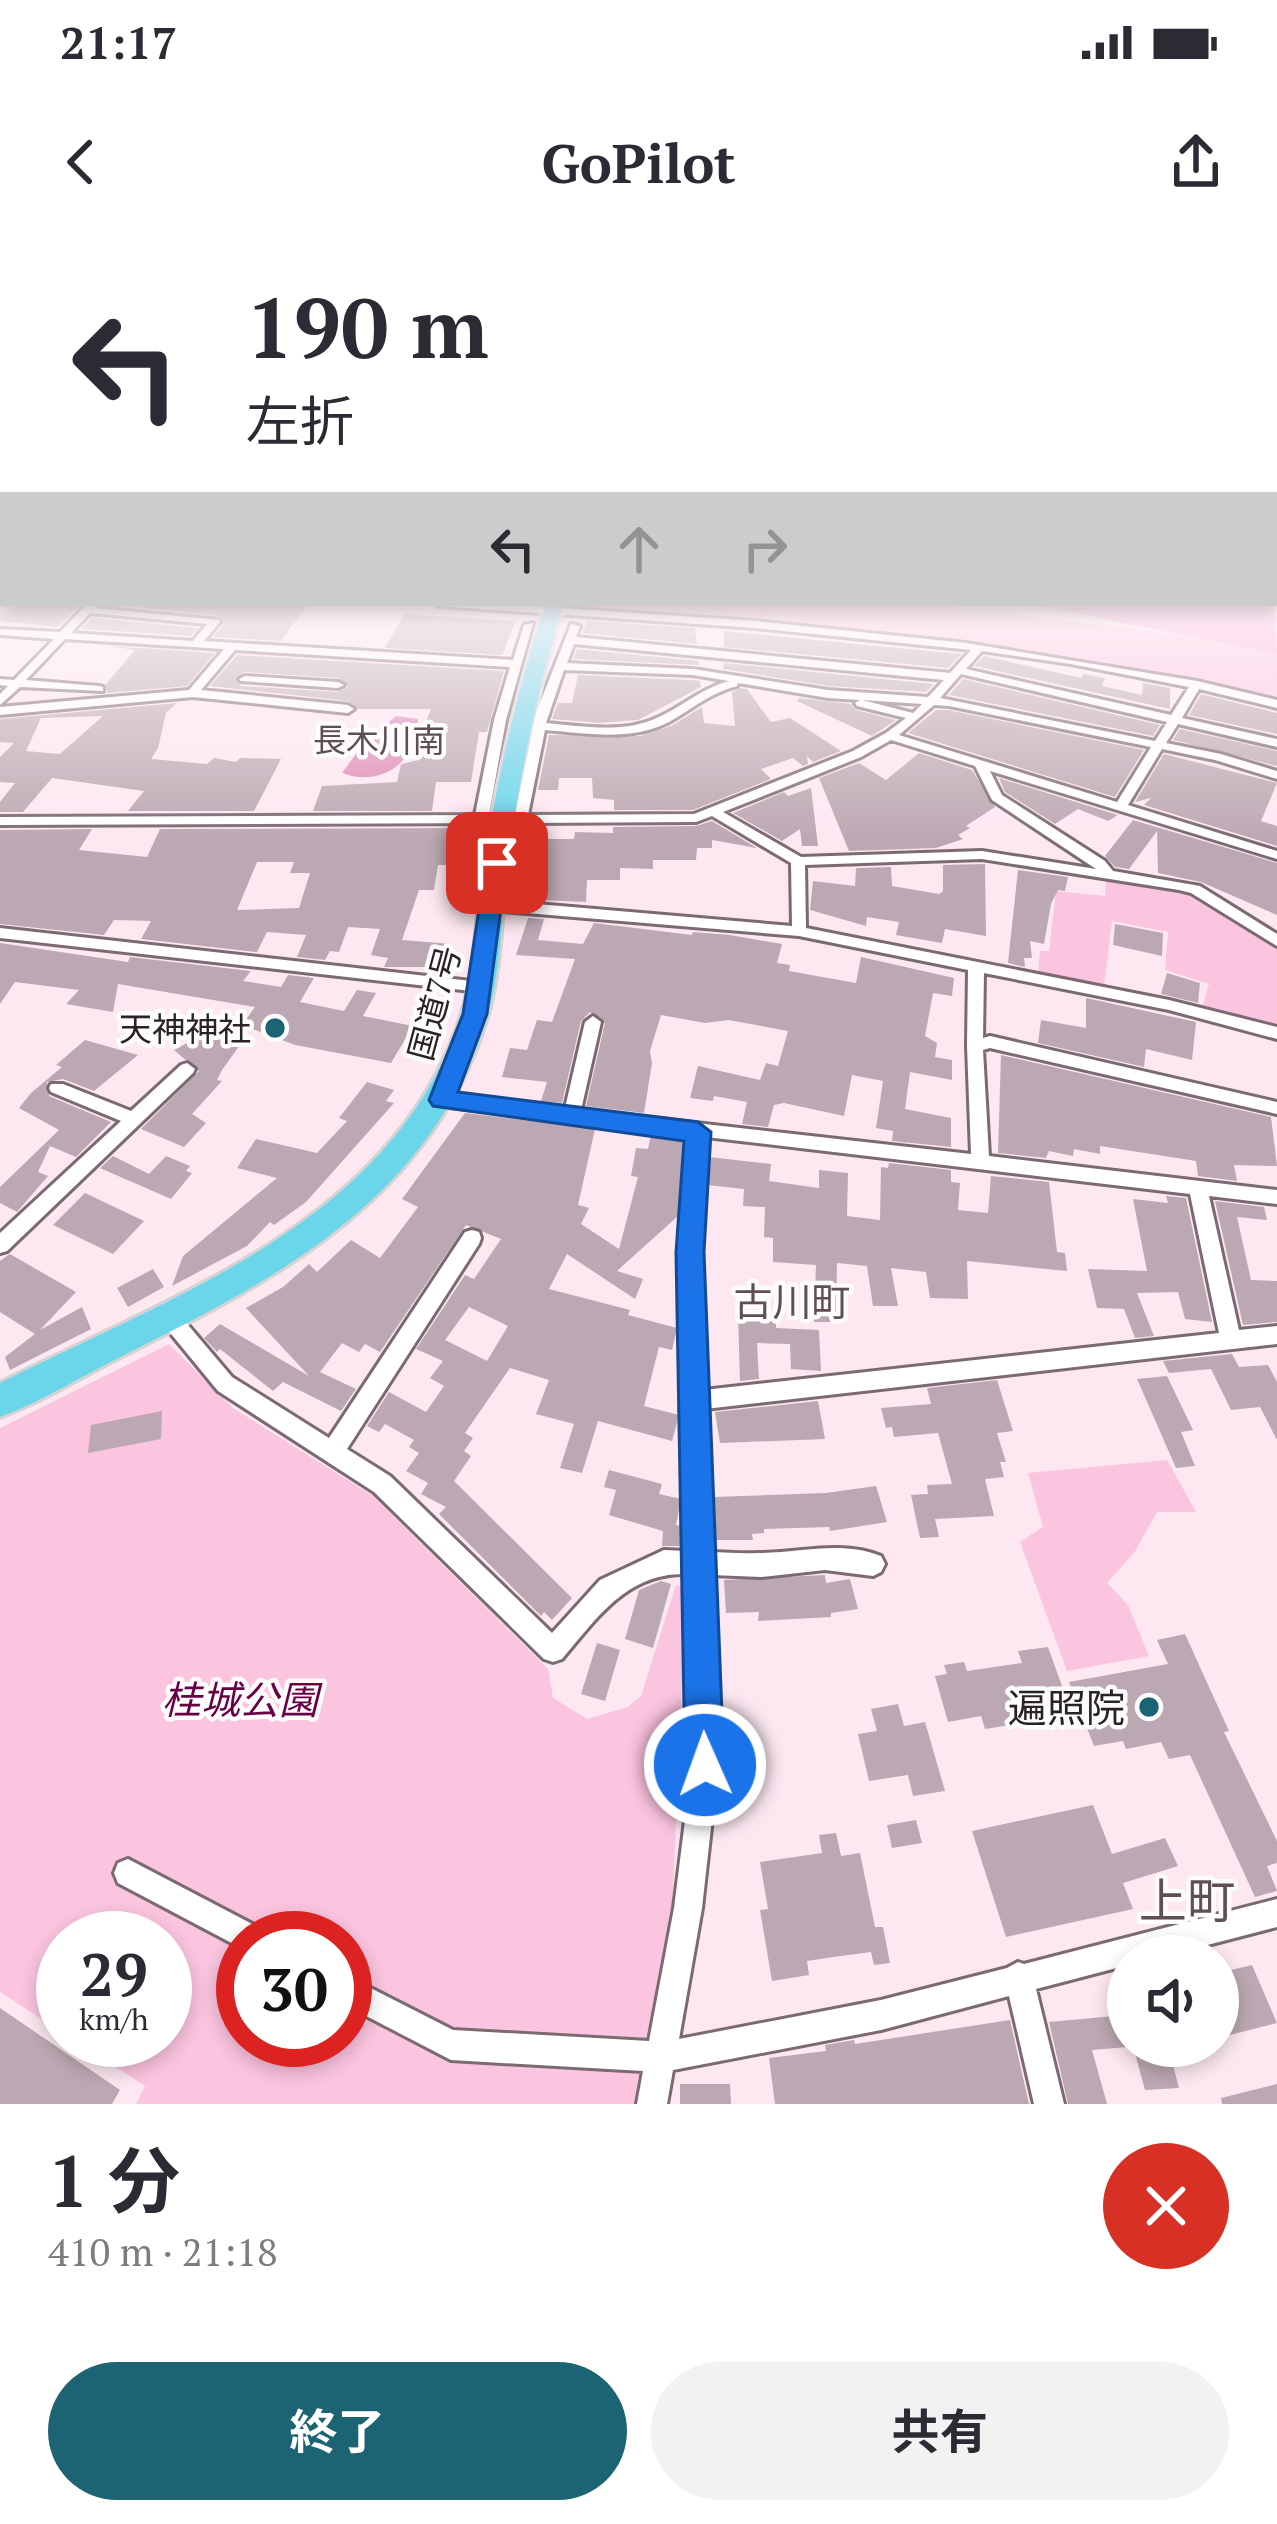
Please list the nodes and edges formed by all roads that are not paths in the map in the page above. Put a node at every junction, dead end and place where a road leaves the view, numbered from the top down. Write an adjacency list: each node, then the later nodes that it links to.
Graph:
1 (32, 666): 18 (street)
2 (216, 666): 23 (street)
3 (256, 666): 15 (street)
4 (350, 666): 20 (street)
5 (516, 666): 43 (street)
6 (537, 666): 43 (highway, 国道7号)
7 (558, 666): 13 (street); 34 (street)
8 (648, 666): 13 (street)
9 (814, 666): 22 (street)
10 (890, 666): 14 (street)
11 (961, 666): 14 (street)
12 (1080, 666): 19 (street)
13 (648, 670): 17 (street)
14 (954, 673): 26 (street); 33 (street)
15 (245, 679): 20 (street); 25 (street)
16 (0, 682): 18 (street)
17 (749, 682): 22 (street); 34 (street)
18 (16, 683): 21 (street); 27 (street)
19 (1197, 684): 28 (street); 33 (street)
20 (338, 685): 29 (street)
21 (99, 689)
22 (801, 690): 24 (street)
23 (193, 693): 25 (street); 31 (street)
24 (827, 694): 26 (street); 32 (street)
25 (229, 697): 29 (street)
26 (932, 700): 32 (street); 37 (street)
27 (0, 701)
28 (1277, 704)
29 (326, 706): 30 (street)
30 (348, 710)
31 (0, 711)
32 (915, 717): 35 (street)
33 (1175, 717): 36 (street); 37 (street)
34 (539, 726): 43 (street)
35 (890, 736): 38 (street); 41 (street)
36 (1277, 742)
37 (1160, 746): 39 (street); 40 (street)
38 (980, 764): 40 (street); 46 (street)
39 (1277, 775)
40 (1122, 804): 44 (street)
41 (711, 810): 43 (street); 45 (street)
42 (0, 821): 43 (street)
43 (502, 822): 47 (highway, 国道7号)
44 (1277, 855)
45 (798, 861): 46 (street); 48 (street)
46 (1108, 875): 50 (street)
47 (490, 905): 48 (street); 52 (highway, 国道7号)
48 (799, 931): 51 (street)
49 (0, 933): 52 (street)
50 (1277, 941)
51 (976, 965): 54 (street); 55 (street)
52 (480, 987): 58 (highway, 国道7号)
53 (593, 1022): 60 (street)
54 (1277, 1034)
55 (976, 1046): 59 (street); 63 (street)
56 (187, 1069): 61 (street)
57 (57, 1088): 61 (street)
58 (442, 1100): 60 (street); 68 (highway, 国道7号)
59 (1277, 1107)
60 (572, 1118): 62 (street)
61 (134, 1119): 67 (street)
62 (698, 1132): 63 (street); 72 (street)
63 (980, 1163): 64 (street)
64 (1198, 1188): 65 (street); 70 (street)
65 (1277, 1197)
66 (472, 1238): 73 (street)
67 (0, 1245)
68 (170, 1318): 71 (highway, 国道7号); 73 (street)
69 (1277, 1335): 70 (street)
70 (1231, 1340): 72 (street)
71 (0, 1401)
72 (693, 1401): 75 (street)
73 (332, 1453): 75 (street)
74 (873, 1564): 75 (street)
75 (698, 1565): 81 (street)
76 (128, 1874): 78 (street)
77 (1277, 1913): 79 (street)
78 (216, 1920)
79 (1018, 1976): 81 (street); 83 (street)
80 (372, 2003): 81 (street)
81 (663, 2057): 82 (street)
82 (652, 2104)
83 (1049, 2104)

